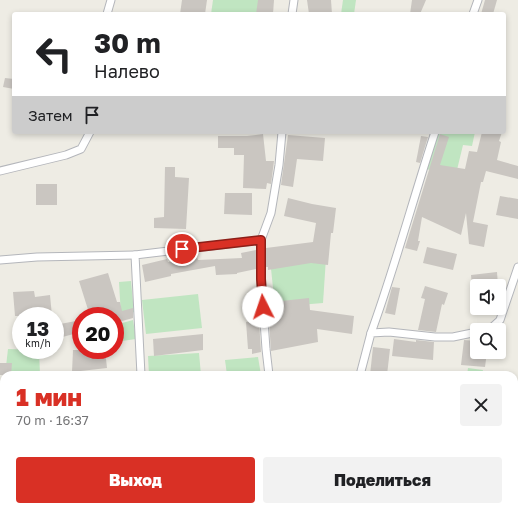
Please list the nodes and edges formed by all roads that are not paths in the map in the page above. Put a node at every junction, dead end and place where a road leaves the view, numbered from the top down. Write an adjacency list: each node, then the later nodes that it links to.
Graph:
1 (111, 0): 4 (lane)
2 (294, 0): 5 (lane)
3 (478, 0): 6 (lane)
4 (108, 12)
5 (292, 12)
6 (474, 12)
7 (89, 134): 10 (lane)
8 (282, 134): 11 (lane)
9 (434, 134): 16 (lane)
10 (0, 171)
11 (261, 240): 12 (lane); 19 (lane)
12 (135, 255): 13 (lane); 18 (lane)
13 (0, 260)
14 (518, 267): 15 (lane)
15 (497, 323)
16 (371, 333): 17 (lane); 20 (lane)
17 (470, 333)
18 (141, 371)
19 (269, 371)
20 (361, 371)

